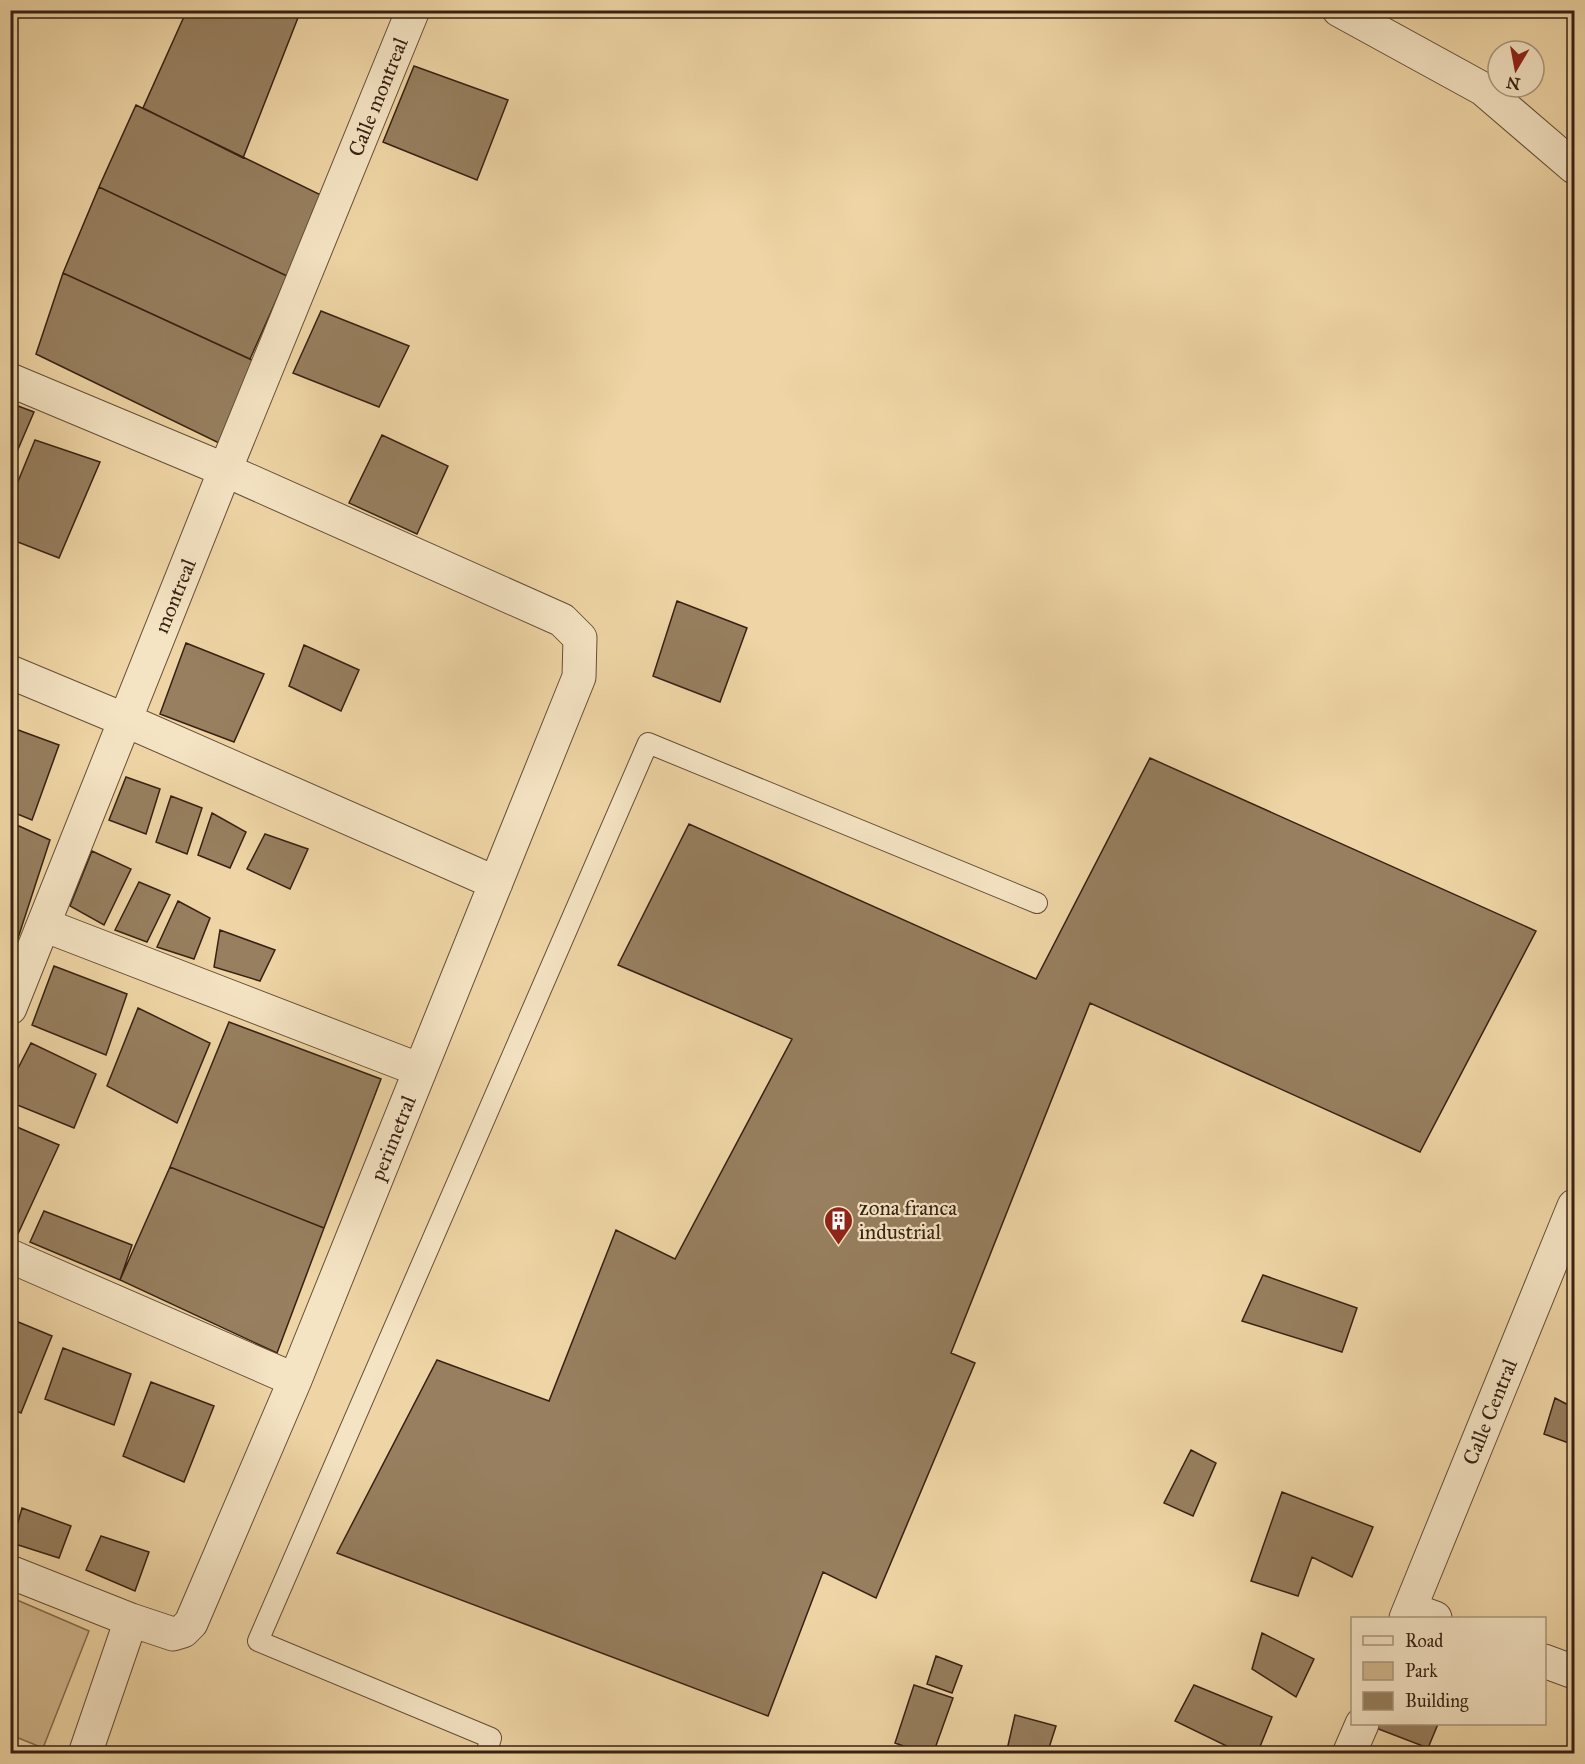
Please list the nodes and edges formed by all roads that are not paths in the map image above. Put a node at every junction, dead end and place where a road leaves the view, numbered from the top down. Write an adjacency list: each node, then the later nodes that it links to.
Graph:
1 (413, 10): 4 (street, Calle montreal)
2 (1339, 10): 3 (street)
3 (1575, 166)
4 (342, 184): 6 (street, montreal)
5 (10, 380): 6 (street)
6 (225, 470): 8 (street, montreal); 9 (street, perimetral)
7 (10, 672): 8 (street)
8 (126, 720): 9 (street); 11 (street, montreal)
9 (496, 883): 14 (street, perimetral)
10 (1037, 903): 25 (lane)
11 (44, 925): 12 (street, montreal); 14 (street)
12 (18, 969): 13 (street, montreal)
13 (10, 1008)
14 (420, 1070): 17 (street, perimetral)
15 (1575, 1206): 19 (street, Calle Central)
16 (10, 1256): 17 (street)
17 (295, 1380): 20 (street, perimetral)
18 (10, 1572): 20 (street)
19 (1417, 1615)
20 (131, 1620): 24 (street)
21 (1546, 1661): 22 (street)
22 (1575, 1672)
23 (1362, 1725): 26 (street)
24 (85, 1754)
25 (486, 1754)
26 (1349, 1754)

